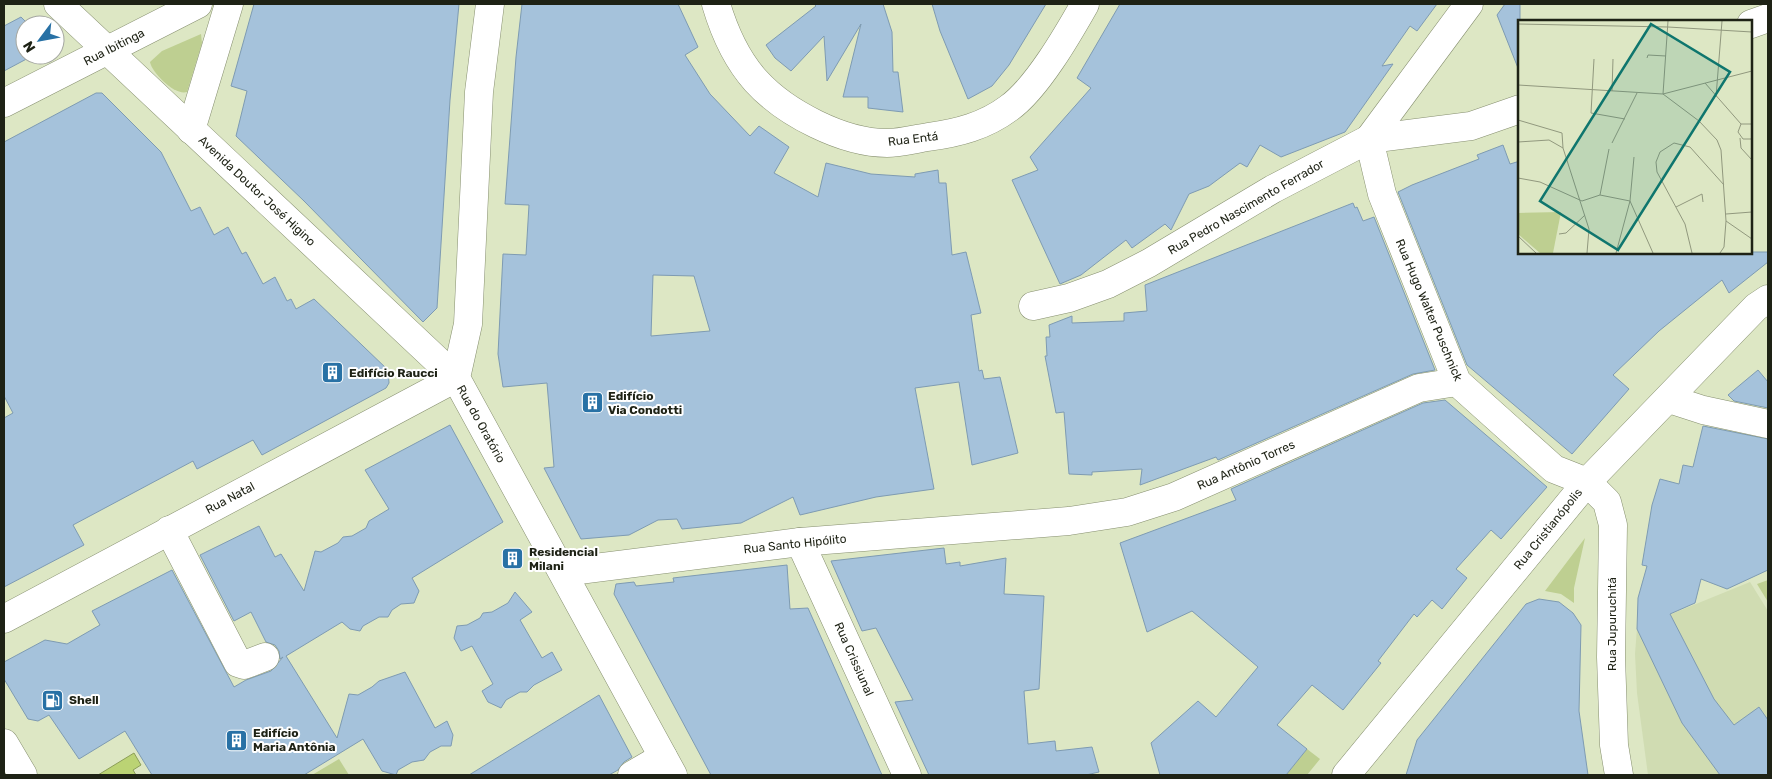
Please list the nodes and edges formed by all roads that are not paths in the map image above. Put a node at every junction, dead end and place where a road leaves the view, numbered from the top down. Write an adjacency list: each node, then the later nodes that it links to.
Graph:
1 (58, 4): 10 (street, Avenida Doutor José Higino)
2 (198, 4): 10 (street, Rua Ibitinga)
3 (229, 4): 13 (street)
4 (490, 4): 17 (street, Rua do Oratório)
5 (716, 4): 6 (street, Rua Entá)
6 (1085, 4)
7 (1469, 4): 14 (street)
8 (1768, 18): 9 (street)
9 (1752, 24)
10 (107, 50): 11 (street, Rua Ibitinga); 13 (street, Avenida Doutor José Higino)
11 (4, 103)
12 (1518, 109): 14 (street, Rua Pedro Nascimento Ferrador)
13 (192, 130): 17 (street, Avenida Doutor José Higino)
14 (1369, 139): 16 (street, Rua Pedro Nascimento Ferrador); 18 (street, Rua Hugo Walter Puschnick)
15 (1768, 299): 19 (street, Rua Cristianópolis)
16 (1033, 306)
17 (456, 378): 23 (street, Rua Natal); 25 (street, Rua do Oratório)
18 (1456, 382): 21 (street, Rua Hugo Walter Puschnick); 22 (street, Rua Antônio Torres)
19 (1668, 399): 20 (street); 21 (street, Rua Cristianópolis)
20 (1768, 424)
21 (1587, 482): 33 (street, Rua Cristianópolis); 34 (street, Rua Jupuruchitá)
22 (1029, 524): 24 (street, Rua Santo Hipólito)
23 (169, 530): 26 (street, Rua Natal); 27 (street)
24 (800, 542): 25 (street, Rua Santo Hipólito); 32 (street, Rua Crissiunal)
25 (563, 572): 29 (street, Rua do Oratório)
26 (4, 619)
27 (265, 657)
28 (4, 743): 30 (street)
29 (668, 766): 31 (street)
30 (23, 775)
31 (632, 775)
32 (907, 775)
33 (1346, 775)
34 (1619, 775)

